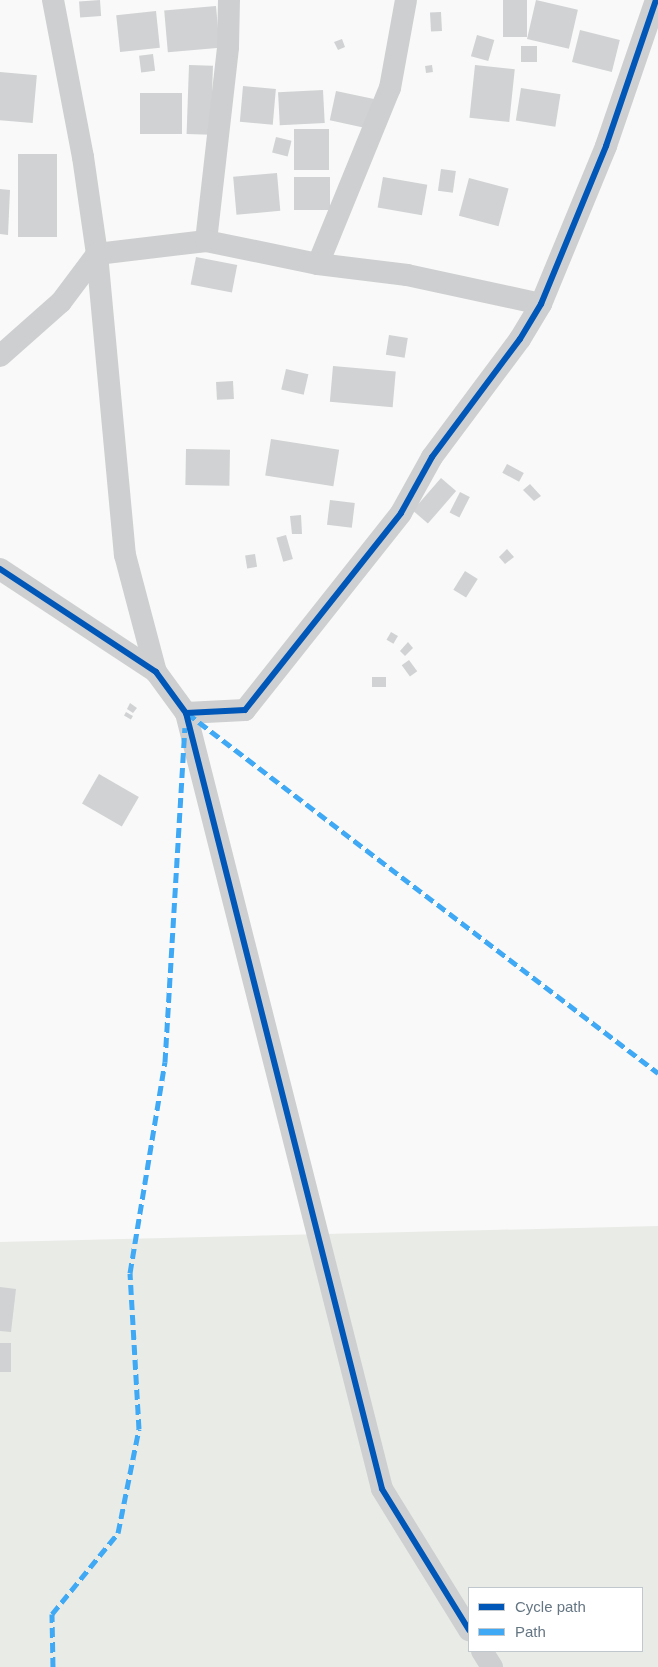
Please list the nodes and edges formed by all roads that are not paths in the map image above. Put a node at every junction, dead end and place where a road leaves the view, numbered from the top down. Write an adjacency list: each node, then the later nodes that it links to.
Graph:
1 (53, 0): 6 (street)
2 (229, 0): 5 (street)
3 (406, 0): 7 (street)
4 (656, 0): 8 (street)
5 (206, 240): 6 (street); 7 (street)
6 (97, 254): 9 (street); 11 (street)
7 (318, 264): 8 (street)
8 (541, 304): 12 (street)
9 (0, 356)
10 (0, 570): 11 (street)
11 (156, 672): 12 (street)
12 (186, 713): 13 (street)
13 (468, 1628)
14 (483, 1652): 15 (street)
15 (492, 1667)

